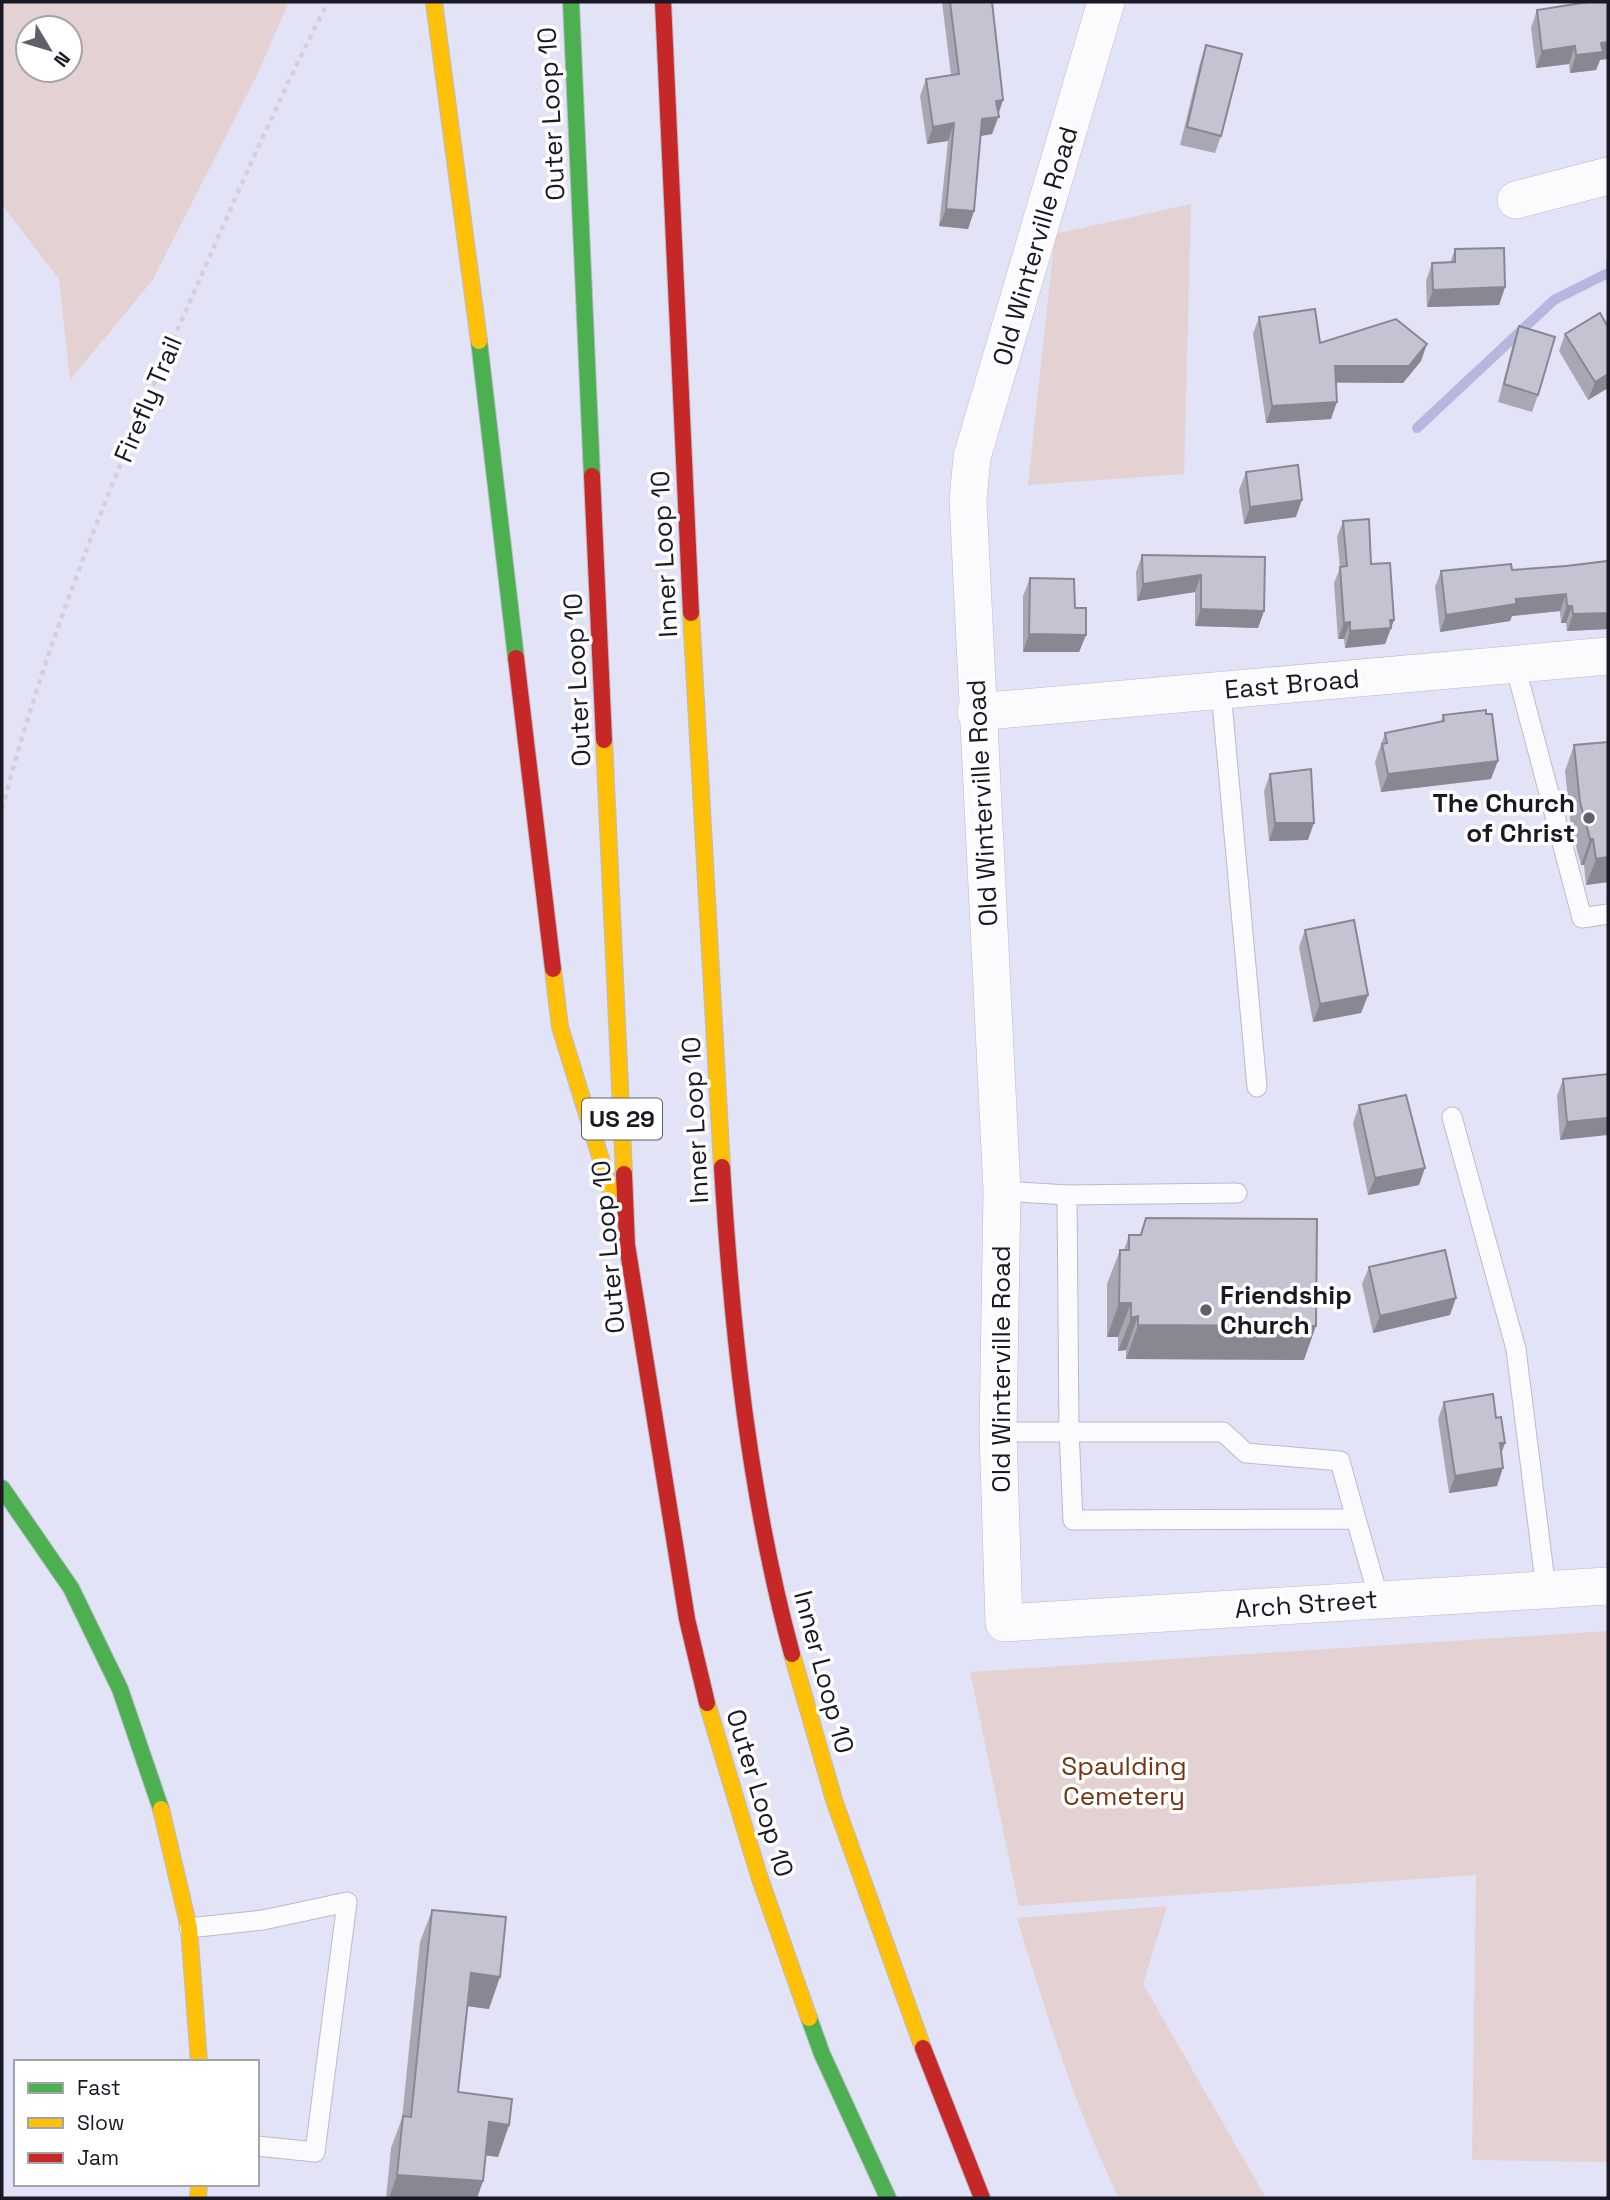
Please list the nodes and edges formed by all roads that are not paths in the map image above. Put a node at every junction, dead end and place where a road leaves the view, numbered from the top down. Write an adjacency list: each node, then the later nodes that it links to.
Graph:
1 (434, 2): 17 (main road)
2 (571, 2): 17 (main road, Outer Loop 10 / US 29)
3 (663, 2): 30 (main road, Inner Loop 10)
4 (1106, 2): 10 (street, Old Winterville Road)
5 (1608, 176): 6 (street)
6 (1516, 200)
7 (1608, 656): 8 (street, East Broad)
8 (1515, 665): 9 (street, East Broad); 11 (lane)
9 (1221, 691): 10 (street, East Broad); 12 (lane)
10 (976, 712): 14 (street, Old Winterville Road)
11 (1608, 914)
12 (1257, 1087)
13 (1452, 1118): 23 (lane)
14 (1002, 1191): 16 (lane); 19 (street, Old Winterville Road)
15 (1237, 1193): 16 (lane)
16 (1067, 1195): 18 (lane)
17 (627, 1245): 29 (main road, Outer Loop 10 / US 29)
18 (1069, 1430): 19 (lane); 21 (lane); 21 (lane)
19 (998, 1432): 25 (street, Old Winterville Road)
20 (2, 1488): 26 (main road)
21 (1356, 1519): 24 (lane)
22 (1608, 1586): 23 (street, Arch Street)
23 (1546, 1590): 24 (street, Arch Street)
24 (1380, 1599): 25 (street, Arch Street)
25 (1004, 1623)
26 (189, 1928): 27 (main road); 28 (lane)
27 (199, 2060)
28 (259, 2146)
29 (888, 2198)
30 (982, 2198)

